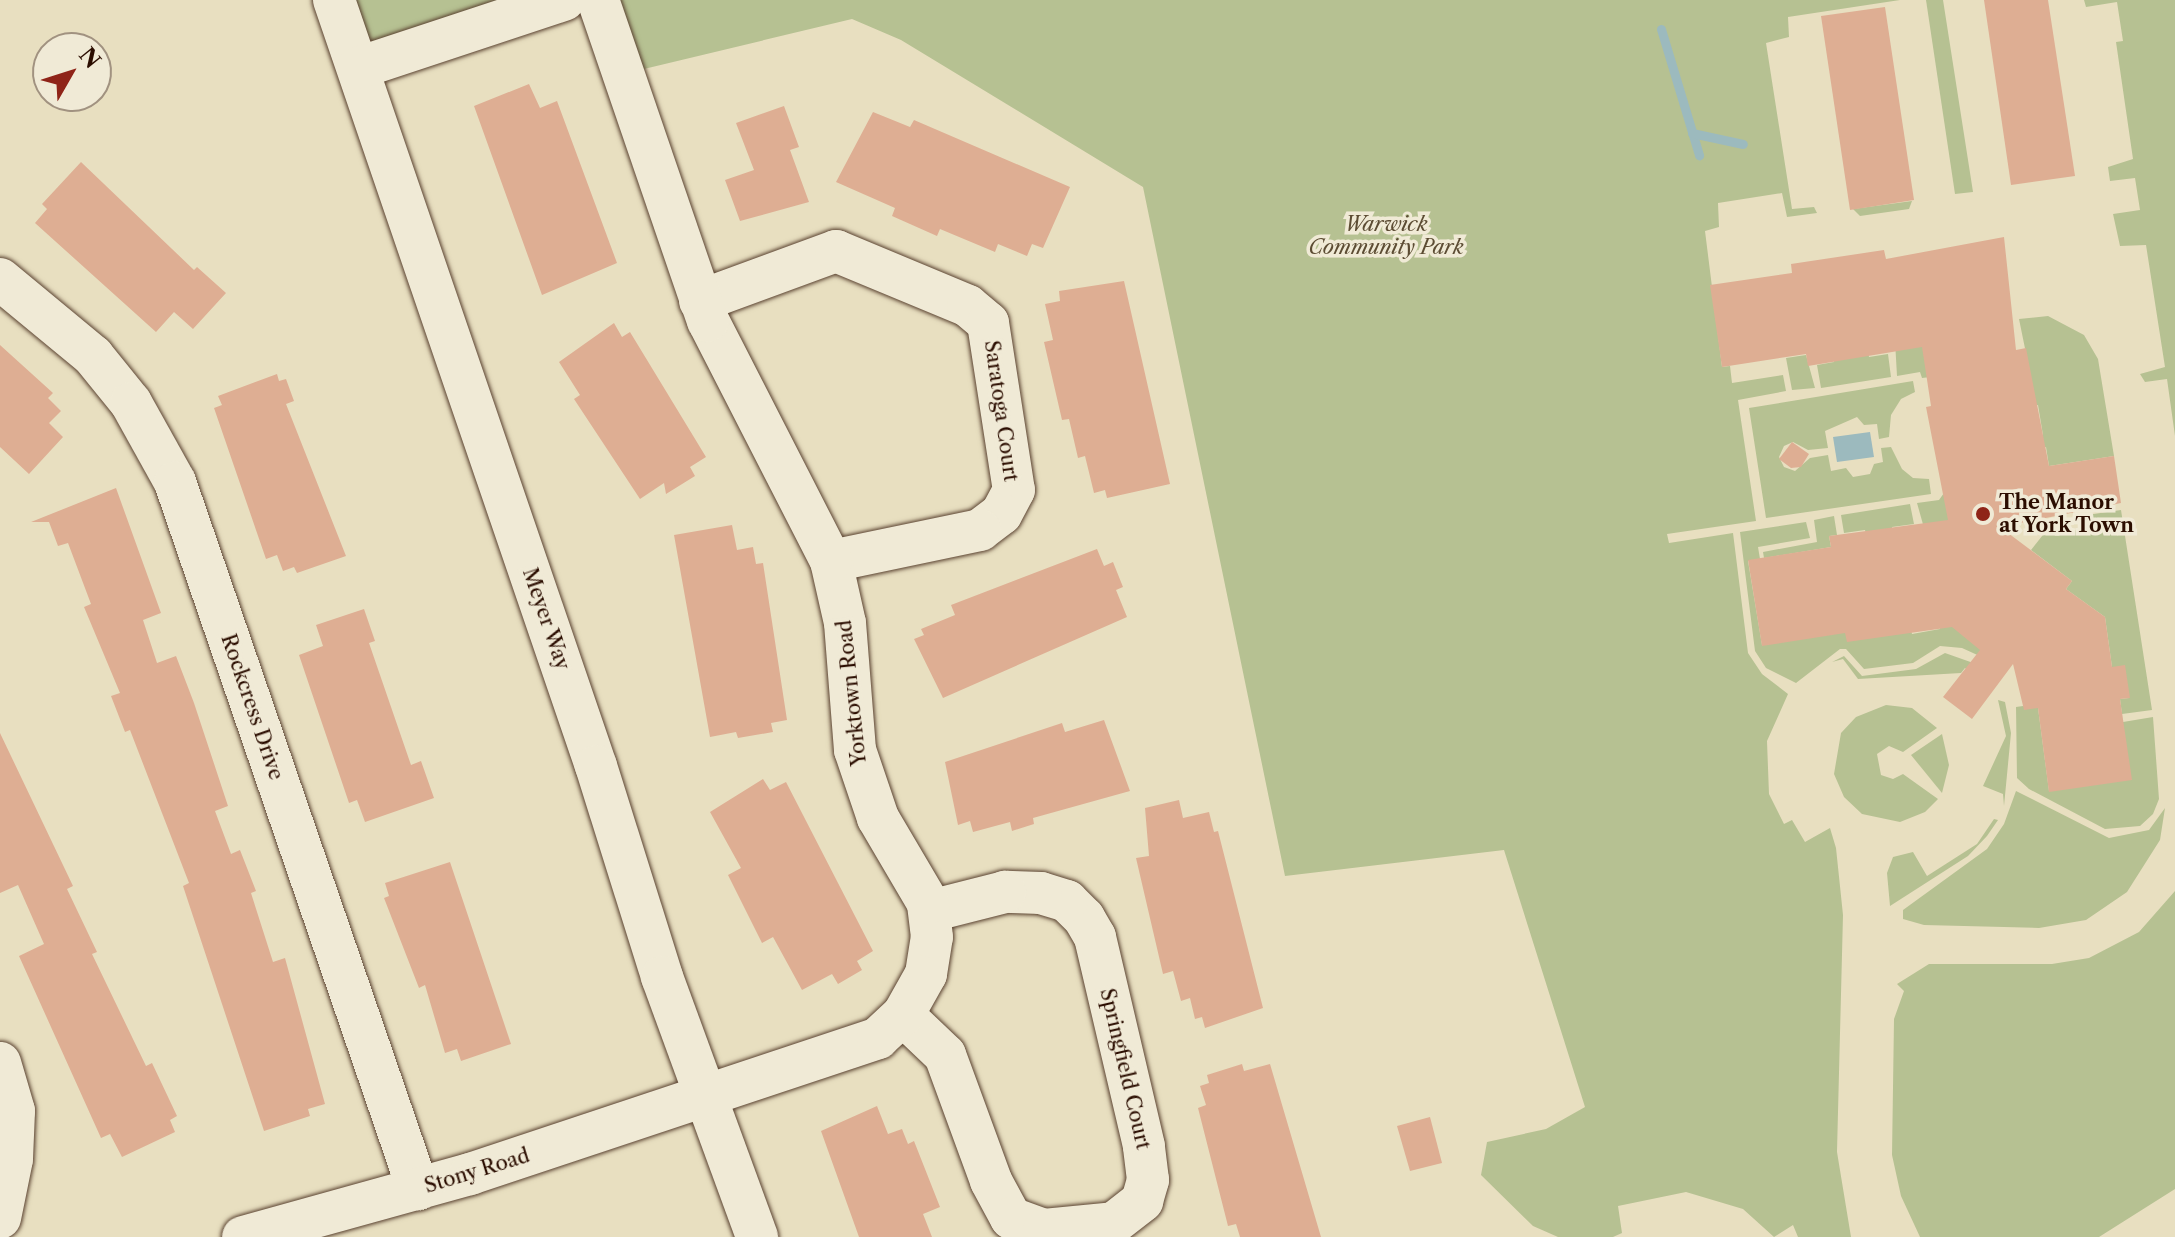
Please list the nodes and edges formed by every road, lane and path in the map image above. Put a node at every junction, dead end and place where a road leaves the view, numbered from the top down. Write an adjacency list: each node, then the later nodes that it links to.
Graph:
1 (334, 0): 4 (street, Meyer Way)
2 (564, 0): 4 (street)
3 (598, 0): 6 (street)
4 (358, 68): 11 (street, Meyer Way)
5 (0, 279): 12 (street, Rockcress Drive)
6 (704, 311): 7 (street); 7 (street, Saratoga Court)
7 (831, 561): 8 (street, Yorktown Road)
8 (930, 911): 9 (street); 9 (street, Springfield Court)
9 (903, 1015): 11 (street)
10 (0, 1063): 13 (street)
11 (707, 1096): 12 (street, Stony Road); 15 (street, Meyer Way)
12 (418, 1189): 14 (street, Stony Road)
13 (0, 1218)
14 (243, 1237)
15 (757, 1237)

